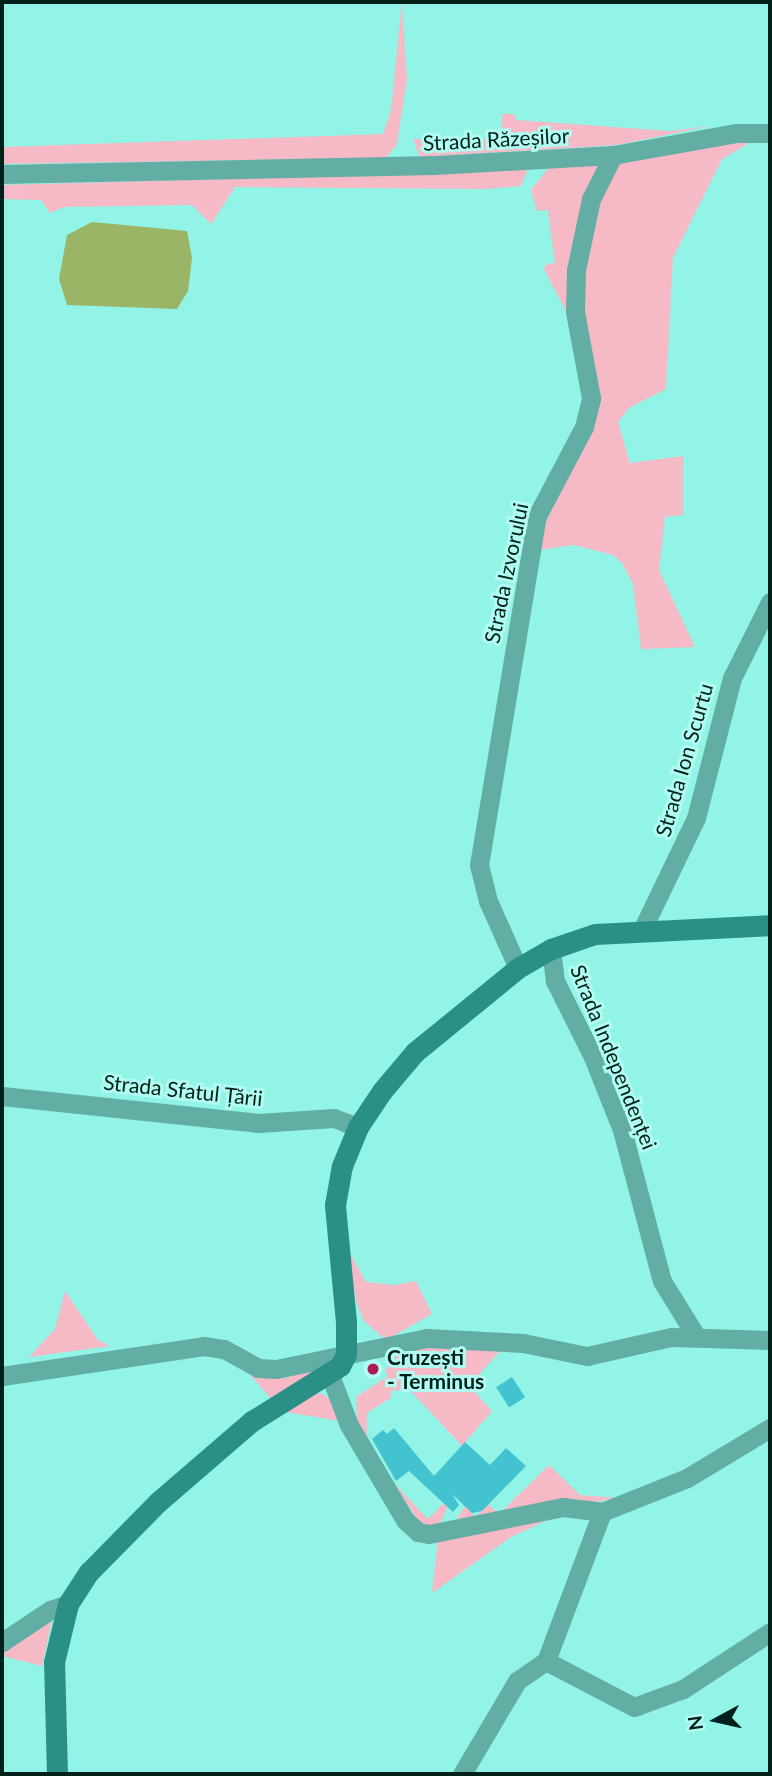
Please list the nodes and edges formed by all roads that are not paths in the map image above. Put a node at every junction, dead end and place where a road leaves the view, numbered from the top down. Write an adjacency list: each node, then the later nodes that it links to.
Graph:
1 (770, 132): 2 (street, Strada Răzeșilor)
2 (613, 155): 3 (street, Strada Răzeșilor); 8 (street, Strada Izvorului)
3 (2, 174)
4 (770, 602): 6 (street, Strada Ion Scurtu)
5 (770, 925): 6 (street)
6 (642, 930): 7 (street)
7 (551, 949): 8 (street); 11 (street, Strada Independenței)
8 (518, 968): 10 (street)
9 (2, 1096): 10 (street, Strada Sfatul Țării)
10 (358, 1127): 13 (street)
11 (696, 1336): 12 (street); 13 (street)
12 (770, 1340)
13 (346, 1354): 14 (street); 15 (street)
14 (330, 1375): 17 (street); 18 (street)
15 (2, 1376)
16 (770, 1428): 17 (street)
17 (602, 1511): 21 (street)
18 (68, 1604): 20 (street); 22 (street)
19 (770, 1632): 21 (street)
20 (2, 1642)
21 (546, 1661): 23 (street)
22 (57, 1774)
23 (462, 1774)

